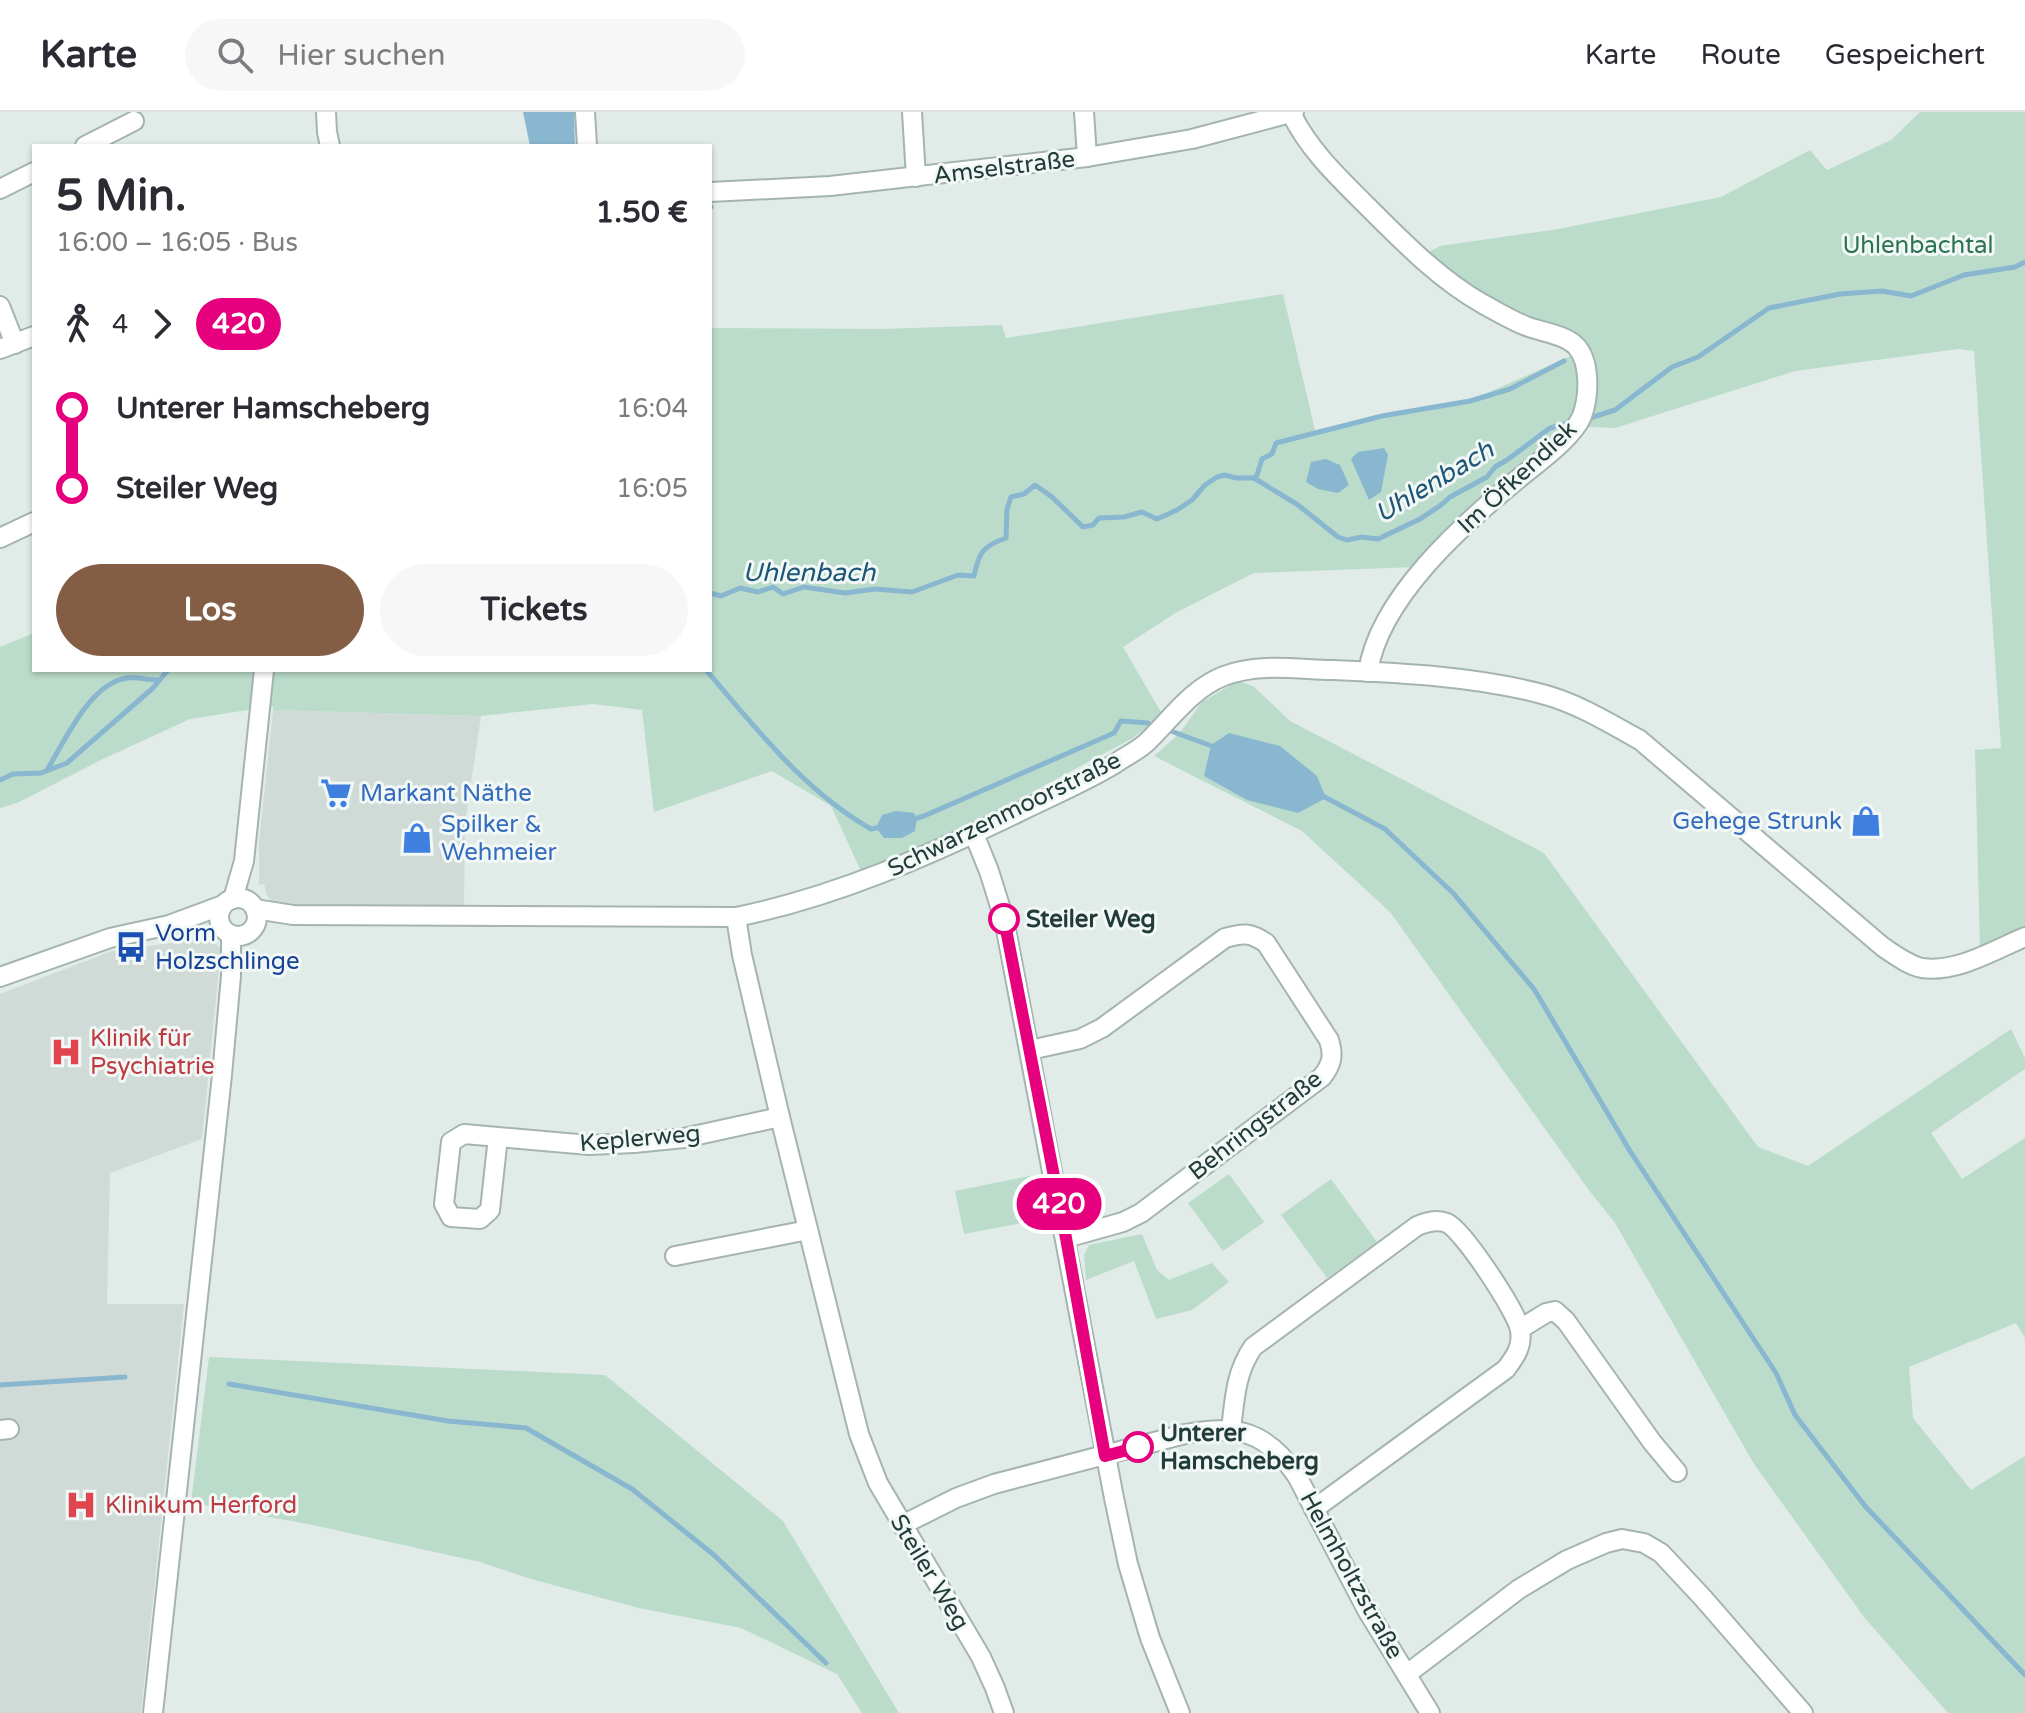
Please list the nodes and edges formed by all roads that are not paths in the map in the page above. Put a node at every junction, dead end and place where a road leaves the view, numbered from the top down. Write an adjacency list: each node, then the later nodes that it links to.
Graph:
1 (326, 112): 8 (street)
2 (585, 112): 9 (street)
3 (912, 112): 12 (street)
4 (1084, 112): 10 (street)
5 (1292, 112): 10 (street, Amselstraße); 21 (street, Im Öfkendiek)
6 (134, 121): 7 (street)
7 (89, 144)
8 (330, 144)
9 (587, 144)
10 (1087, 157): 12 (street, Amselstraße)
11 (32, 173): 13 (street)
12 (916, 177): 14 (street, Amselstraße)
13 (0, 189)
14 (712, 192)
15 (0, 306): 17 (street)
16 (32, 337): 17 (street)
17 (8, 347)
18 (32, 523): 19 (street)
19 (0, 538)
20 (264, 672): 23 (street)
21 (1368, 672): 22 (street, Schwarzenmoorstraße); 25 (street, Schwarzenmoorstraße)
22 (974, 834): 24 (street, Schwarzenmoorstraße); 27 (street)
23 (240, 916): 24 (street, Schwarzenmoorstraße); 26 (street, Schwarzenmoorstraße); 40 (street)
24 (736, 917): 28 (street, Steiler Weg)
25 (2025, 937)
26 (0, 977)
27 (1030, 1050): 31 (street); 31 (street, Behringstraße)
28 (780, 1117): 29 (street, Keplerweg); 30 (street, Steiler Weg)
29 (498, 1137): 29 (street, Keplerweg)
30 (808, 1230): 32 (street); 38 (street, Steiler Weg)
31 (1066, 1238): 35 (street)
32 (675, 1256)
33 (1520, 1329): 34 (street); 36 (street); 37 (street)
34 (1231, 1429): 35 (street, Helmholtzstraße); 37 (street, Helmholtzstraße)
35 (1105, 1456): 38 (street, Helmholtzstraße); 42 (street)
36 (1677, 1472)
37 (1314, 1509): 39 (street, Helmholtzstraße)
38 (902, 1525): 41 (street, Steiler Weg)
39 (1407, 1674): 43 (street, Helmholtzstraße); 44 (street)
40 (153, 1713)
41 (1004, 1713)
42 (1180, 1713)
43 (1430, 1713)
44 (1803, 1713)

